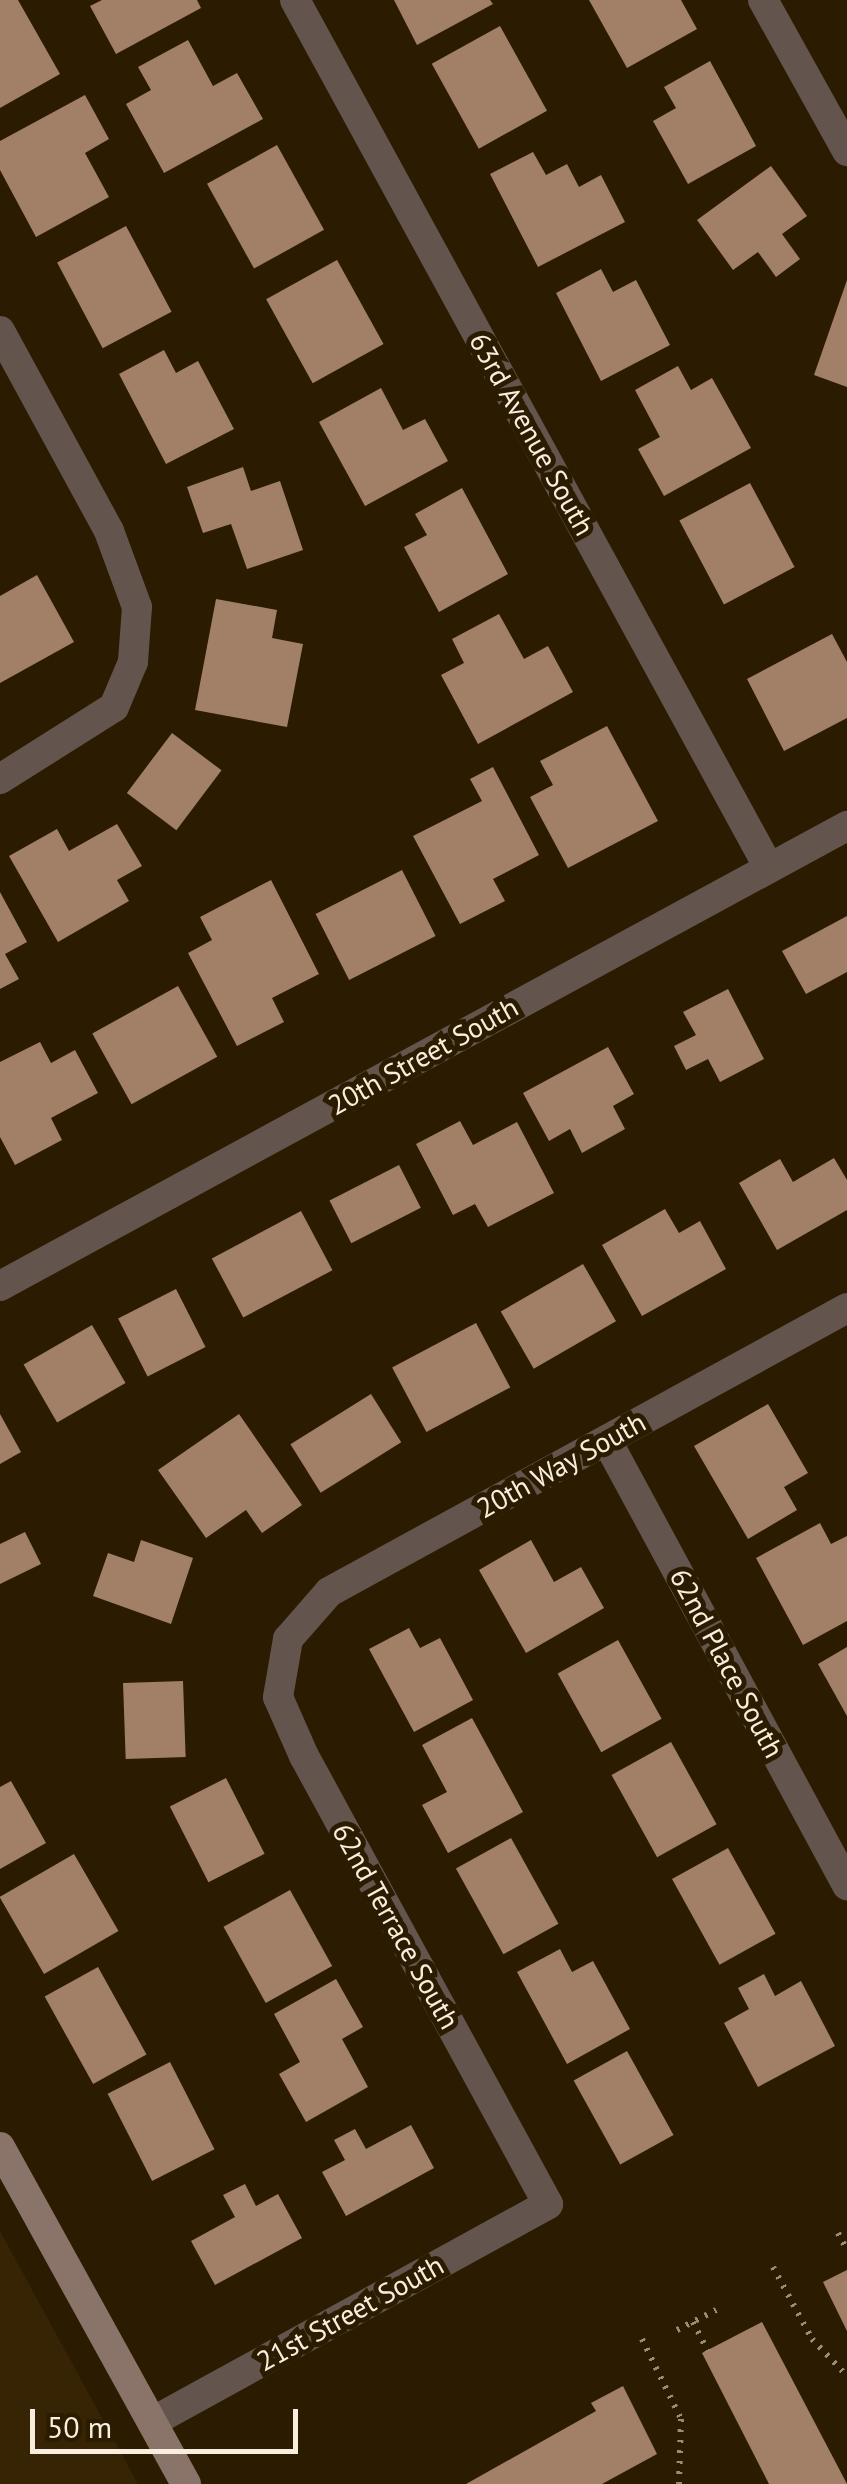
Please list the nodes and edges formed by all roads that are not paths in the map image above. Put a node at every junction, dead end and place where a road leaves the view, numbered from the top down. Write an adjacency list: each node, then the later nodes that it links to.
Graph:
1 (294, 0): 7 (street, 63rd Avenue South)
2 (764, 0): 3 (street)
3 (847, 151)
4 (0, 331): 5 (street)
5 (0, 779)
6 (847, 826): 7 (street, 20th Street South)
7 (768, 868): 8 (street, 20th Street South)
8 (0, 1286)
9 (847, 1308): 10 (street, 20th Way South)
10 (607, 1440): 11 (street, 20th Way South); 12 (street, 62nd Place South)
11 (288, 1639): 14 (street, 62nd Terrace South)
12 (847, 1885)
13 (0, 2146): 15 (street)
14 (548, 2204): 15 (street, 21st Street South)
15 (152, 2422): 16 (street)
16 (186, 2484)

